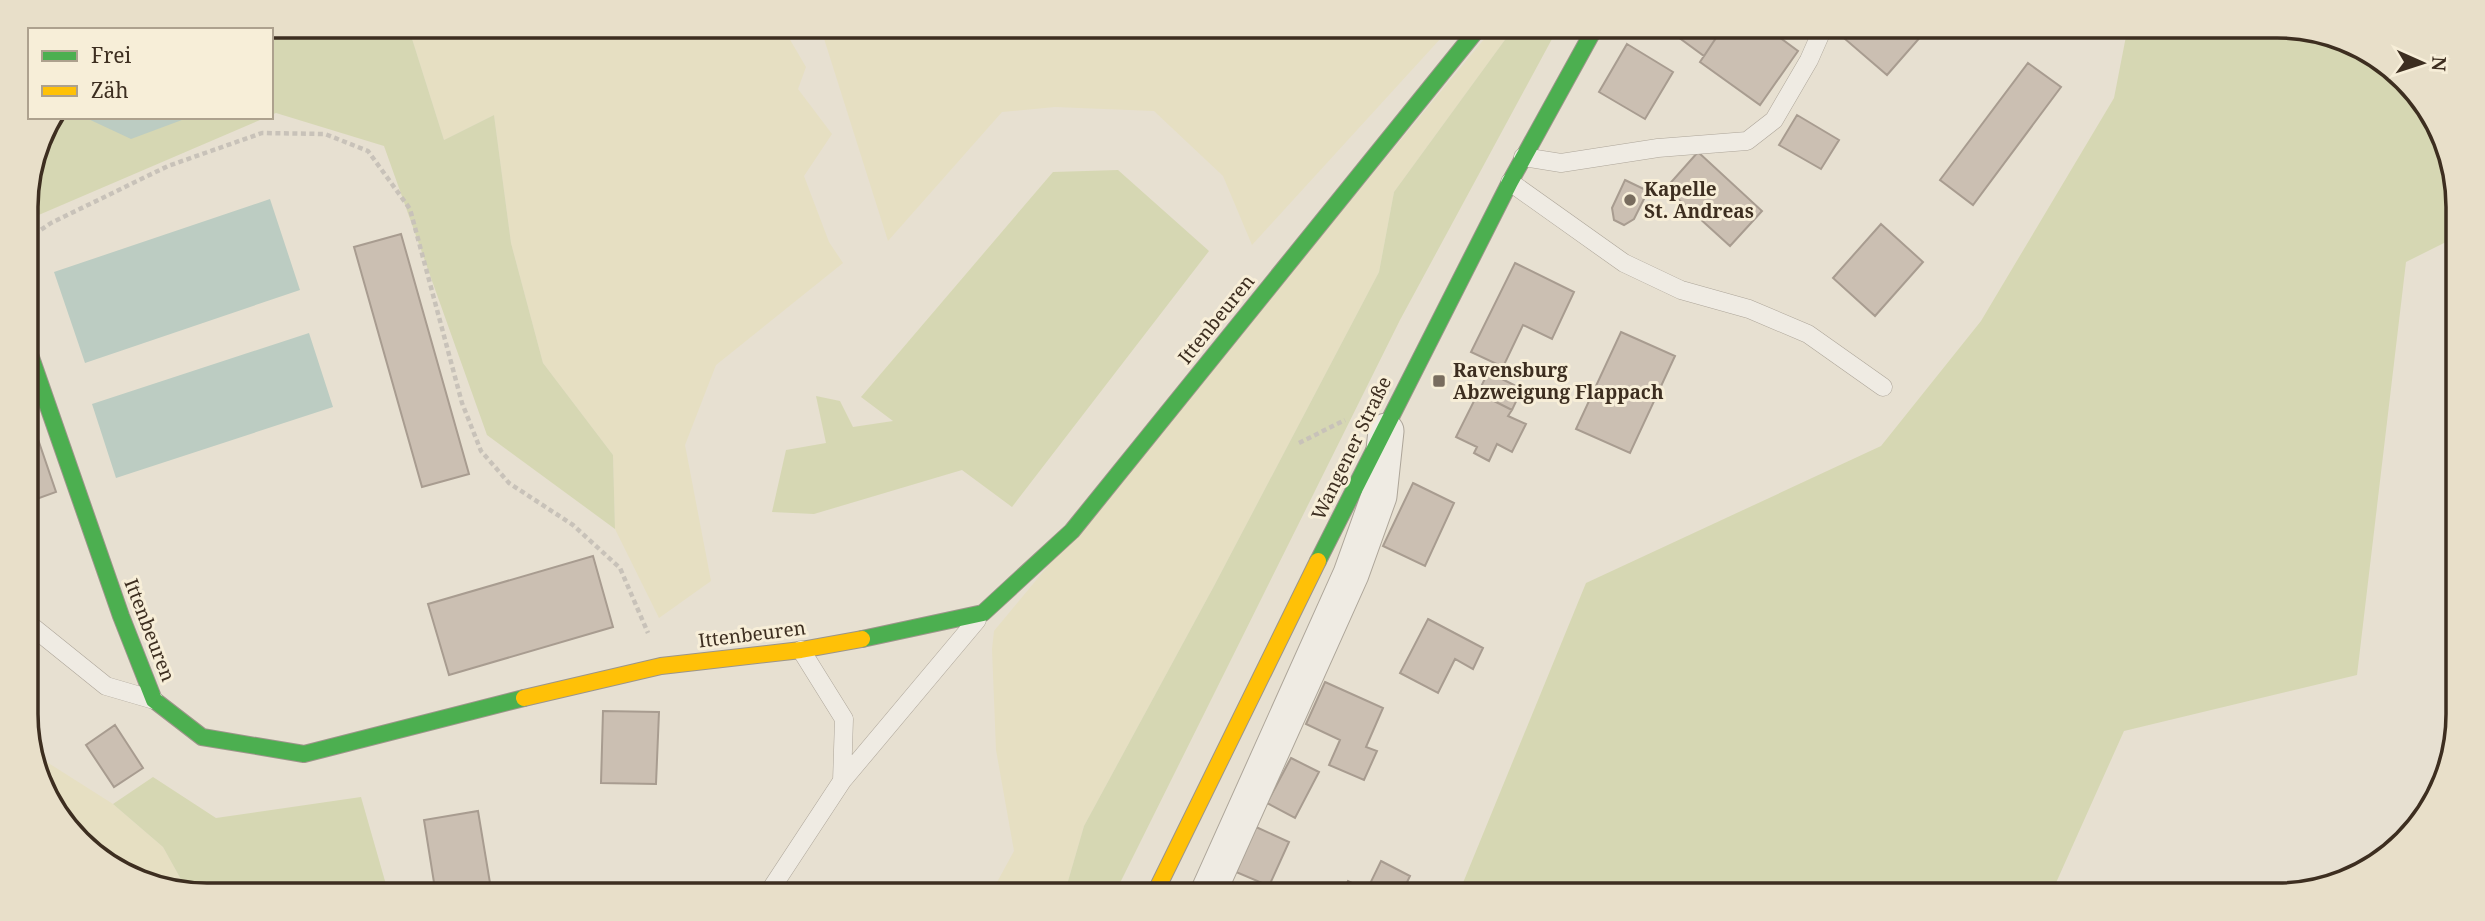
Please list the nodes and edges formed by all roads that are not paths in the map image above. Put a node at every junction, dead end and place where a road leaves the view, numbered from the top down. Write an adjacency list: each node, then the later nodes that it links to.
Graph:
1 (1470, 38): 9 (street, Ittenbeuren)
2 (1590, 38): 4 (street, Wangener Straße)
3 (1819, 38): 4 (lane)
4 (1522, 157): 5 (street, Wangener Straße)
5 (1510, 182): 7 (lane); 8 (street, Wangener Straße)
6 (39, 379): 12 (street, Ittenbeuren)
7 (1883, 387)
8 (1386, 424): 15 (street, Wangener Straße); 16 (street)
9 (983, 613): 11 (street, Ittenbeuren); 13 (lane)
10 (38, 633): 12 (lane)
11 (801, 650): 12 (street, Ittenbeuren); 13 (lane)
12 (154, 700)
13 (842, 781): 14 (lane)
14 (775, 883)
15 (1160, 883)
16 (1213, 883)

